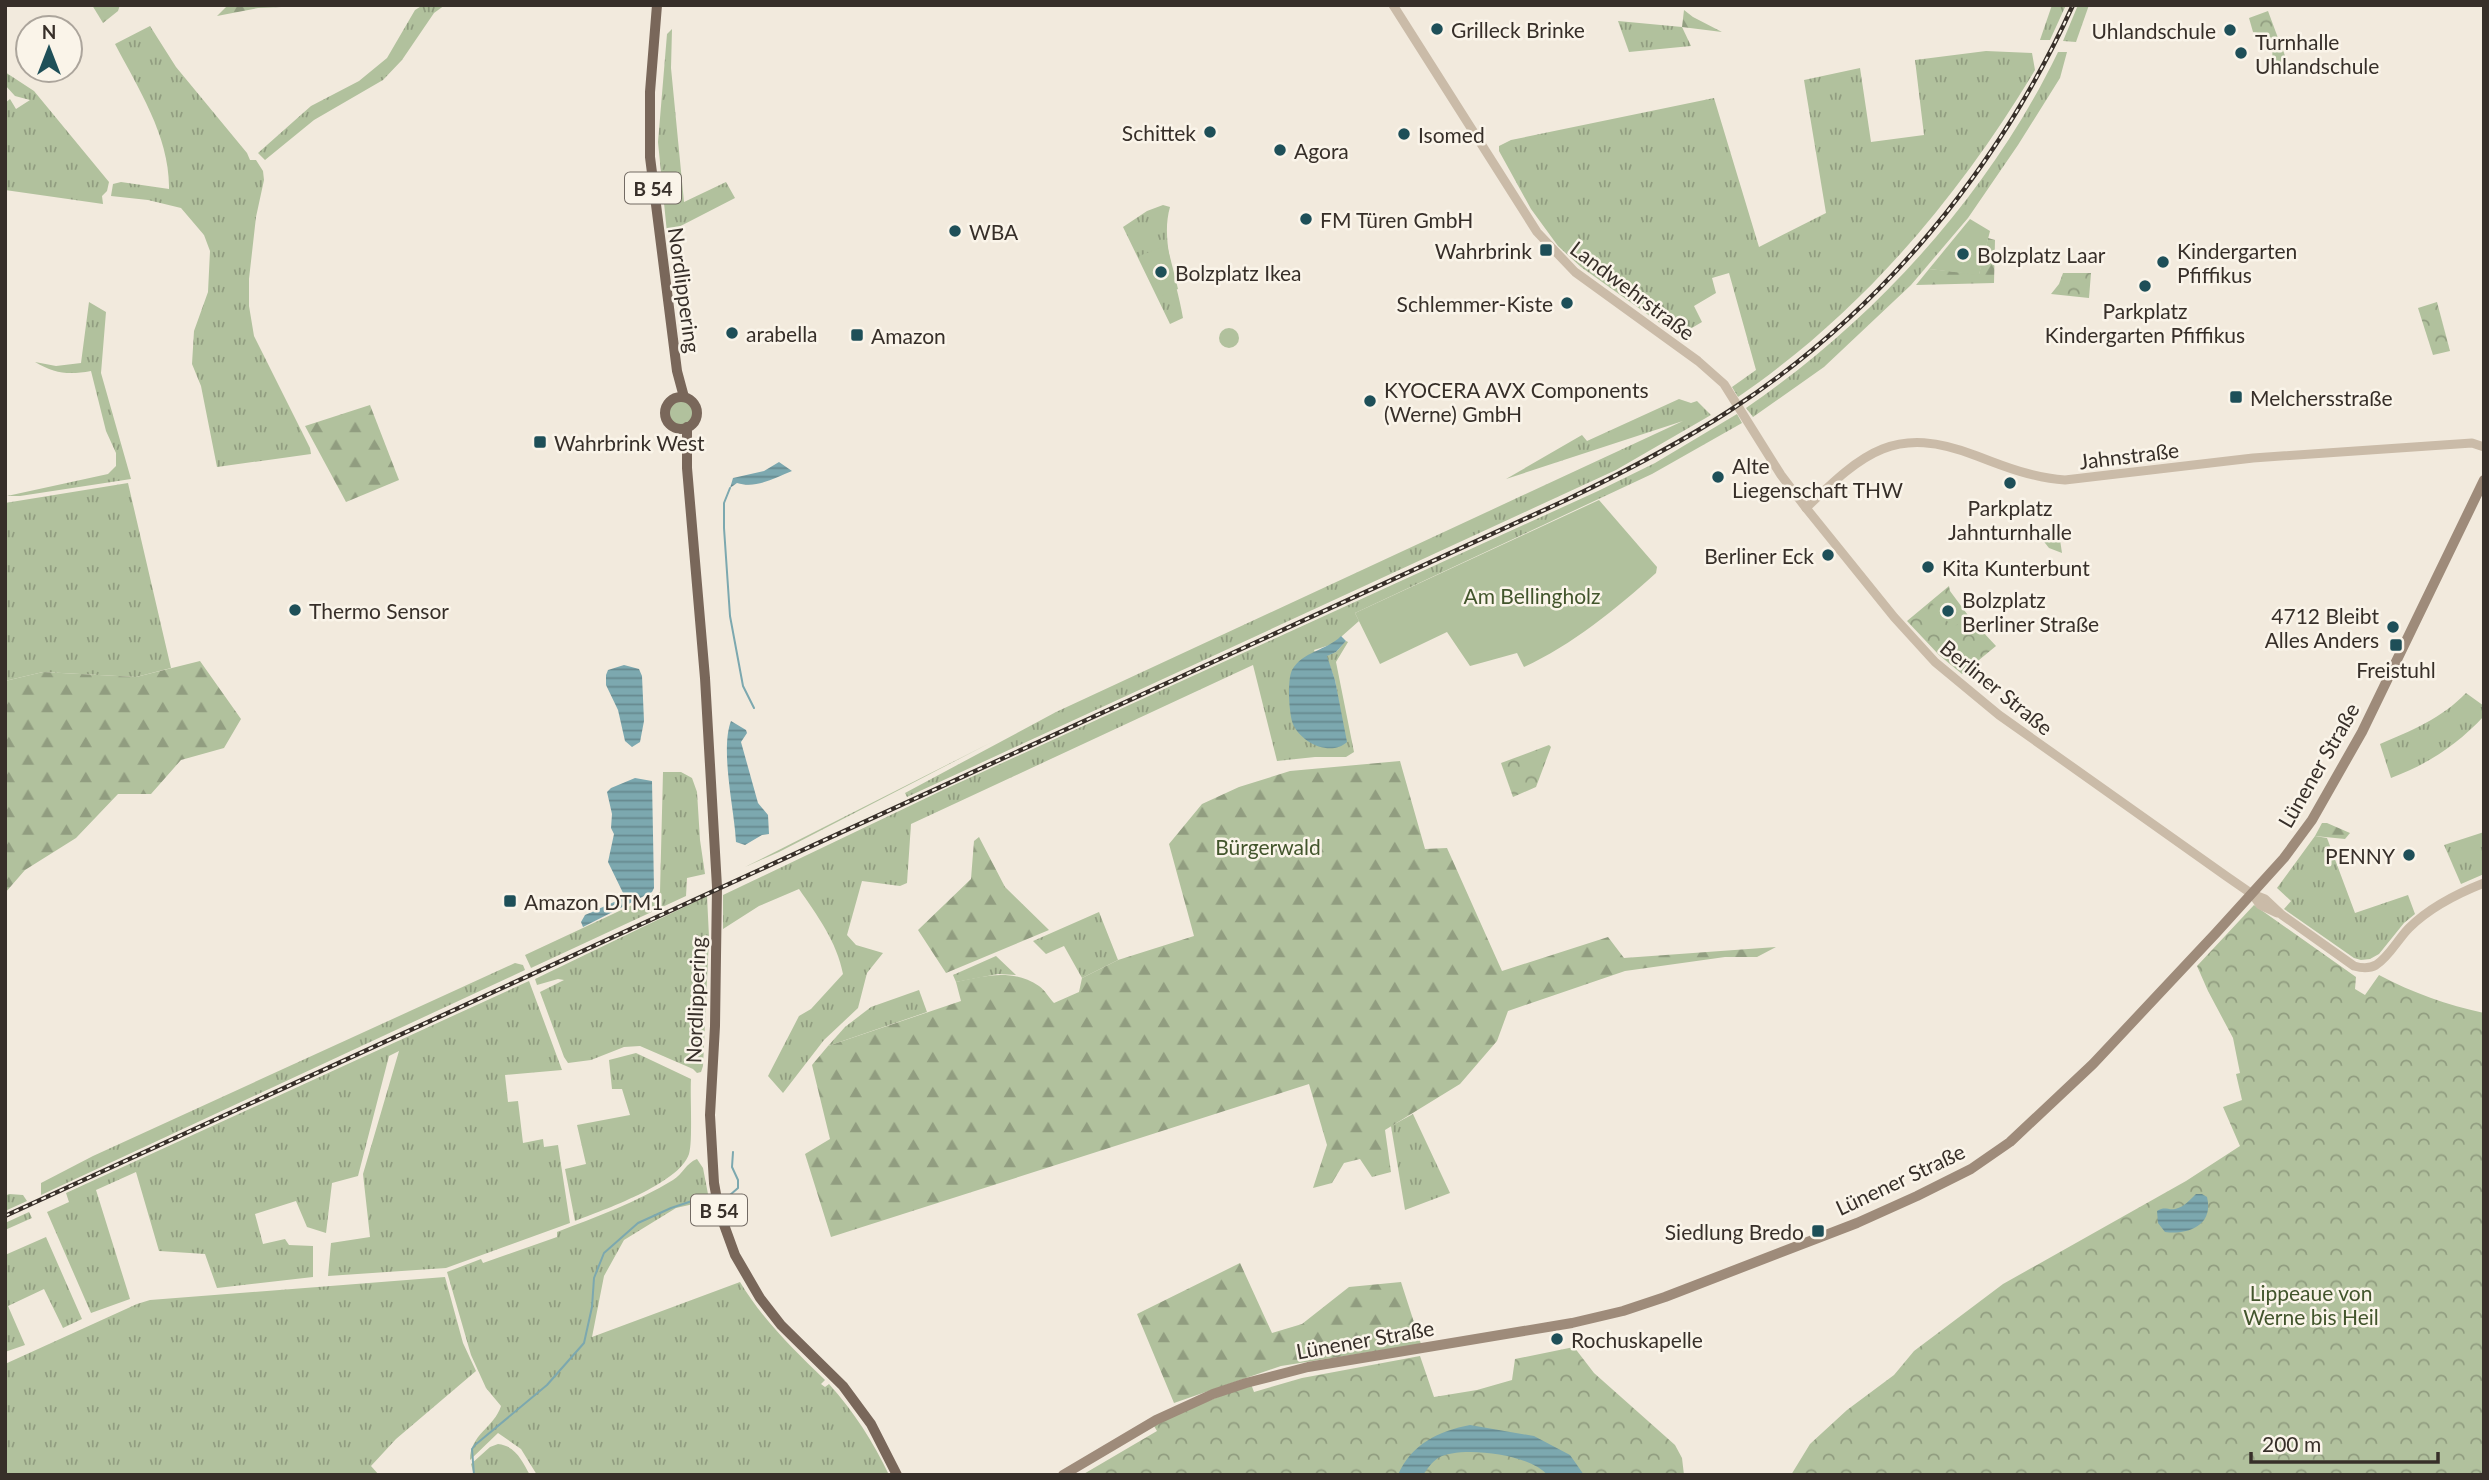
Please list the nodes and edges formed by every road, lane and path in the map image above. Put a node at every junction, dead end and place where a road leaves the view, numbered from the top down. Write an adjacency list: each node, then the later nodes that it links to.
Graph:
1 (657, 5): 4 (main road, Nordlippering / B 54)
2 (1393, 5): 3 (street, Landwehrstraße)
3 (1724, 384): 8 (street, Berliner Straße)
4 (679, 398): 5 (main road); 5 (main road)
5 (682, 428): 11 (main road, Nordlippering / B 54)
6 (2484, 447): 8 (street, Jahnstraße)
7 (2484, 480): 10 (main road, Lünener Straße)
8 (1806, 508): 10 (street, Berliner Straße)
9 (2484, 883): 10 (street, Berliner Straße)
10 (2252, 894): 12 (main road, Lünener Straße)
11 (897, 1475)
12 (1063, 1475)

